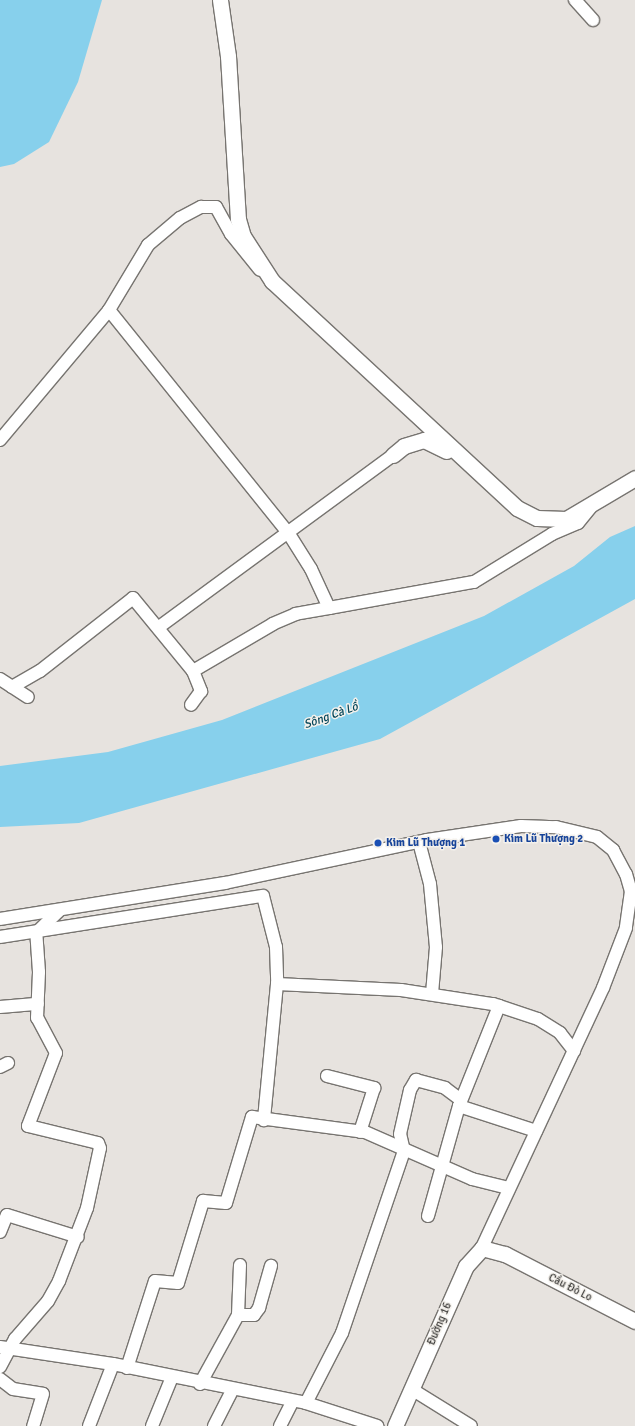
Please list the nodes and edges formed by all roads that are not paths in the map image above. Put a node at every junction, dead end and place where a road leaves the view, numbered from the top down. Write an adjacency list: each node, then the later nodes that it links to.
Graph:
1 (575, 0): 3 (street)
2 (223, 3): 4 (main road)
3 (593, 20)
4 (272, 281): 5 (street); 8 (main road)
5 (109, 310): 6 (street); 11 (street)
6 (0, 440)
7 (393, 455): 8 (main road); 11 (street)
8 (468, 462): 10 (main road)
9 (635, 478): 10 (main road)
10 (592, 506): 12 (street)
11 (289, 534): 12 (street); 13 (street)
12 (329, 608): 14 (street)
13 (160, 627): 14 (street); 16 (street)
14 (193, 671): 18 (street)
15 (0, 679): 16 (street)
16 (12, 687): 17 (street)
17 (28, 697)
18 (191, 705)
19 (419, 842): 20 (street); 27 (street); 31 (street)
20 (225, 883): 21 (street); 22 (street)
21 (263, 896): 24 (street); 26 (street)
22 (63, 908): 23 (street); 24 (street)
23 (0, 919)
24 (36, 933): 25 (street); 28 (street)
25 (0, 937)
26 (277, 984): 27 (street); 34 (street)
27 (432, 994): 29 (street)
28 (38, 1004): 30 (street); 42 (street)
29 (499, 1006): 31 (street); 33 (street)
30 (0, 1007)
31 (574, 1050): 35 (street)
32 (327, 1076): 36 (street)
33 (460, 1103): 35 (street); 37 (street); 38 (street)
34 (264, 1120): 36 (street); 51 (street)
35 (536, 1131): 39 (street)
36 (360, 1132): 37 (street)
37 (404, 1151): 38 (street); 58 (street)
38 (440, 1165): 39 (street); 40 (street)
39 (509, 1188): 43 (street)
40 (428, 1216)
41 (0, 1232): 42 (street)
42 (78, 1237): 48 (street)
43 (482, 1248): 47 (main road, Cầu Đò Lo); 55 (main road, Đường 16)
44 (240, 1265): 46 (street)
45 (270, 1266): 46 (street)
46 (238, 1315): 54 (street)
47 (635, 1322)
48 (5, 1348): 49 (street); 50 (street)
49 (113, 1364): 51 (street); 60 (street)
50 (0, 1367)
51 (127, 1368): 52 (street)
52 (172, 1378): 54 (street); 61 (street)
53 (0, 1379): 59 (street)
54 (200, 1384): 56 (street)
55 (413, 1390): 65 (main road, Đường 16); 66 (street)
56 (232, 1391): 57 (street); 62 (street)
57 (293, 1401): 58 (street); 63 (street)
58 (306, 1404): 64 (street)
59 (33, 1426)
60 (89, 1426)
61 (152, 1426)
62 (214, 1426)
63 (280, 1426)
64 (377, 1426)
65 (395, 1426)
66 (471, 1426)

